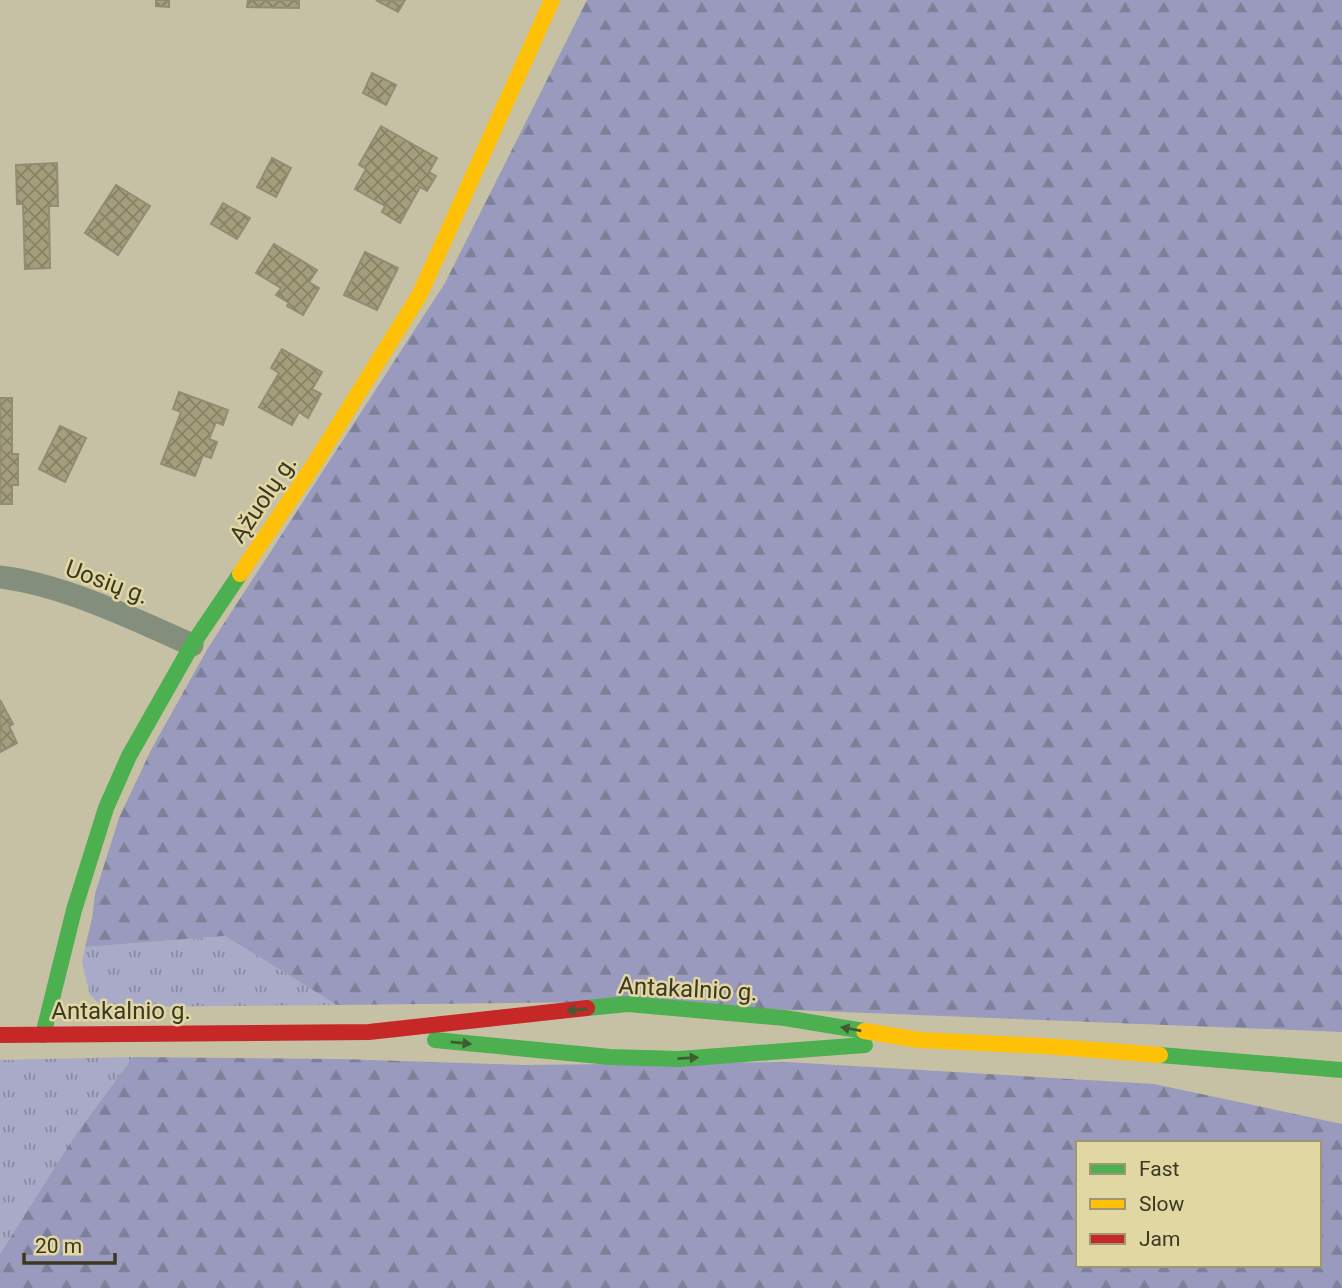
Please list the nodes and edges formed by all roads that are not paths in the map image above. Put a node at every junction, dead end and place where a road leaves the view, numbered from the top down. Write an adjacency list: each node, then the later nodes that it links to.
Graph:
1 (552, 0): 3 (main road, Ąžuolų g.)
2 (0, 577): 3 (street, Uosių g.)
3 (192, 645): 5 (main road, Ąžuolų g.)
4 (369, 1032): 5 (main road, Antakalnio g.); 7 (main road, Antakalnio g., one-way to 7); 7 (main road, Antakalnio g., one-way to 4)
5 (43, 1034): 6 (main road, Antakalnio g.)
6 (0, 1035)
7 (919, 1040): 8 (main road, Antakalnio g.)
8 (1342, 1070)

